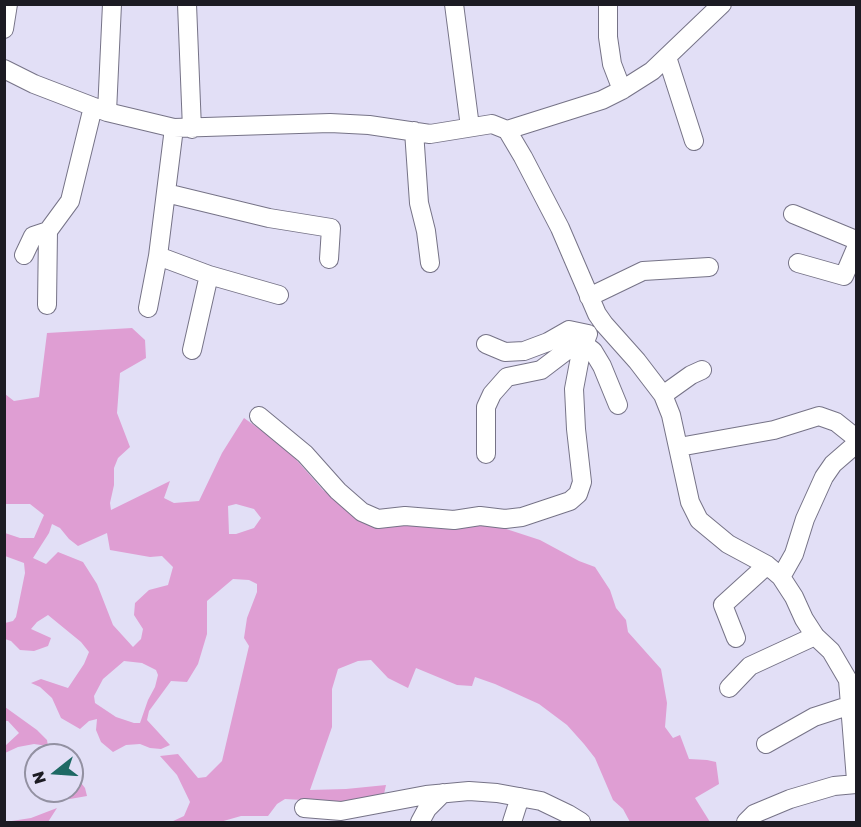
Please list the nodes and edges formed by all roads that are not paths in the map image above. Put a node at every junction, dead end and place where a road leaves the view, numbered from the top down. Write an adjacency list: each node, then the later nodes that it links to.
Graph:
1 (8, 4): 7 (street)
2 (112, 4): 11 (street)
3 (187, 4): 13 (street)
4 (454, 4): 12 (street)
5 (608, 4): 10 (street)
6 (722, 4): 8 (street)
7 (4, 29)
8 (667, 57): 10 (street); 16 (street)
9 (4, 69): 11 (street)
10 (622, 90): 14 (street)
11 (100, 110): 13 (street); 19 (street)
12 (470, 127): 14 (street); 15 (street)
13 (183, 129): 15 (street); 17 (street)
14 (507, 130): 30 (street)
15 (414, 131): 25 (street)
16 (694, 141)
17 (166, 193): 23 (street); 24 (street)
18 (793, 214): 20 (street)
19 (48, 231): 22 (street); 31 (street)
20 (856, 240)
21 (856, 248): 26 (street)
22 (24, 255)
23 (158, 256): 28 (street); 32 (street)
24 (329, 259)
25 (430, 263)
26 (798, 263)
27 (709, 267): 30 (street)
28 (209, 275): 29 (street); 36 (street)
29 (279, 295)
30 (589, 297): 33 (street)
31 (47, 305)
32 (148, 308)
33 (604, 324): 34 (street); 38 (street)
34 (586, 339): 35 (street); 39 (street); 40 (street); 44 (street)
35 (486, 344)
36 (192, 350)
37 (702, 370): 38 (street)
38 (663, 394): 43 (street)
39 (618, 405)
40 (259, 416)
41 (856, 438): 43 (street)
42 (856, 444): 46 (street)
43 (679, 447): 45 (street)
44 (486, 454)
45 (767, 565): 46 (street); 48 (street)
46 (781, 577): 47 (street)
47 (815, 636): 49 (street); 50 (street)
48 (736, 638)
49 (729, 687)
50 (852, 703): 51 (street); 52 (street)
51 (766, 744)
52 (856, 782): 59 (street)
53 (443, 793): 54 (street); 55 (street); 56 (street)
54 (520, 797): 57 (street); 58 (street)
55 (304, 808)
56 (420, 822)
57 (513, 822)
58 (580, 822)
59 (746, 822)

